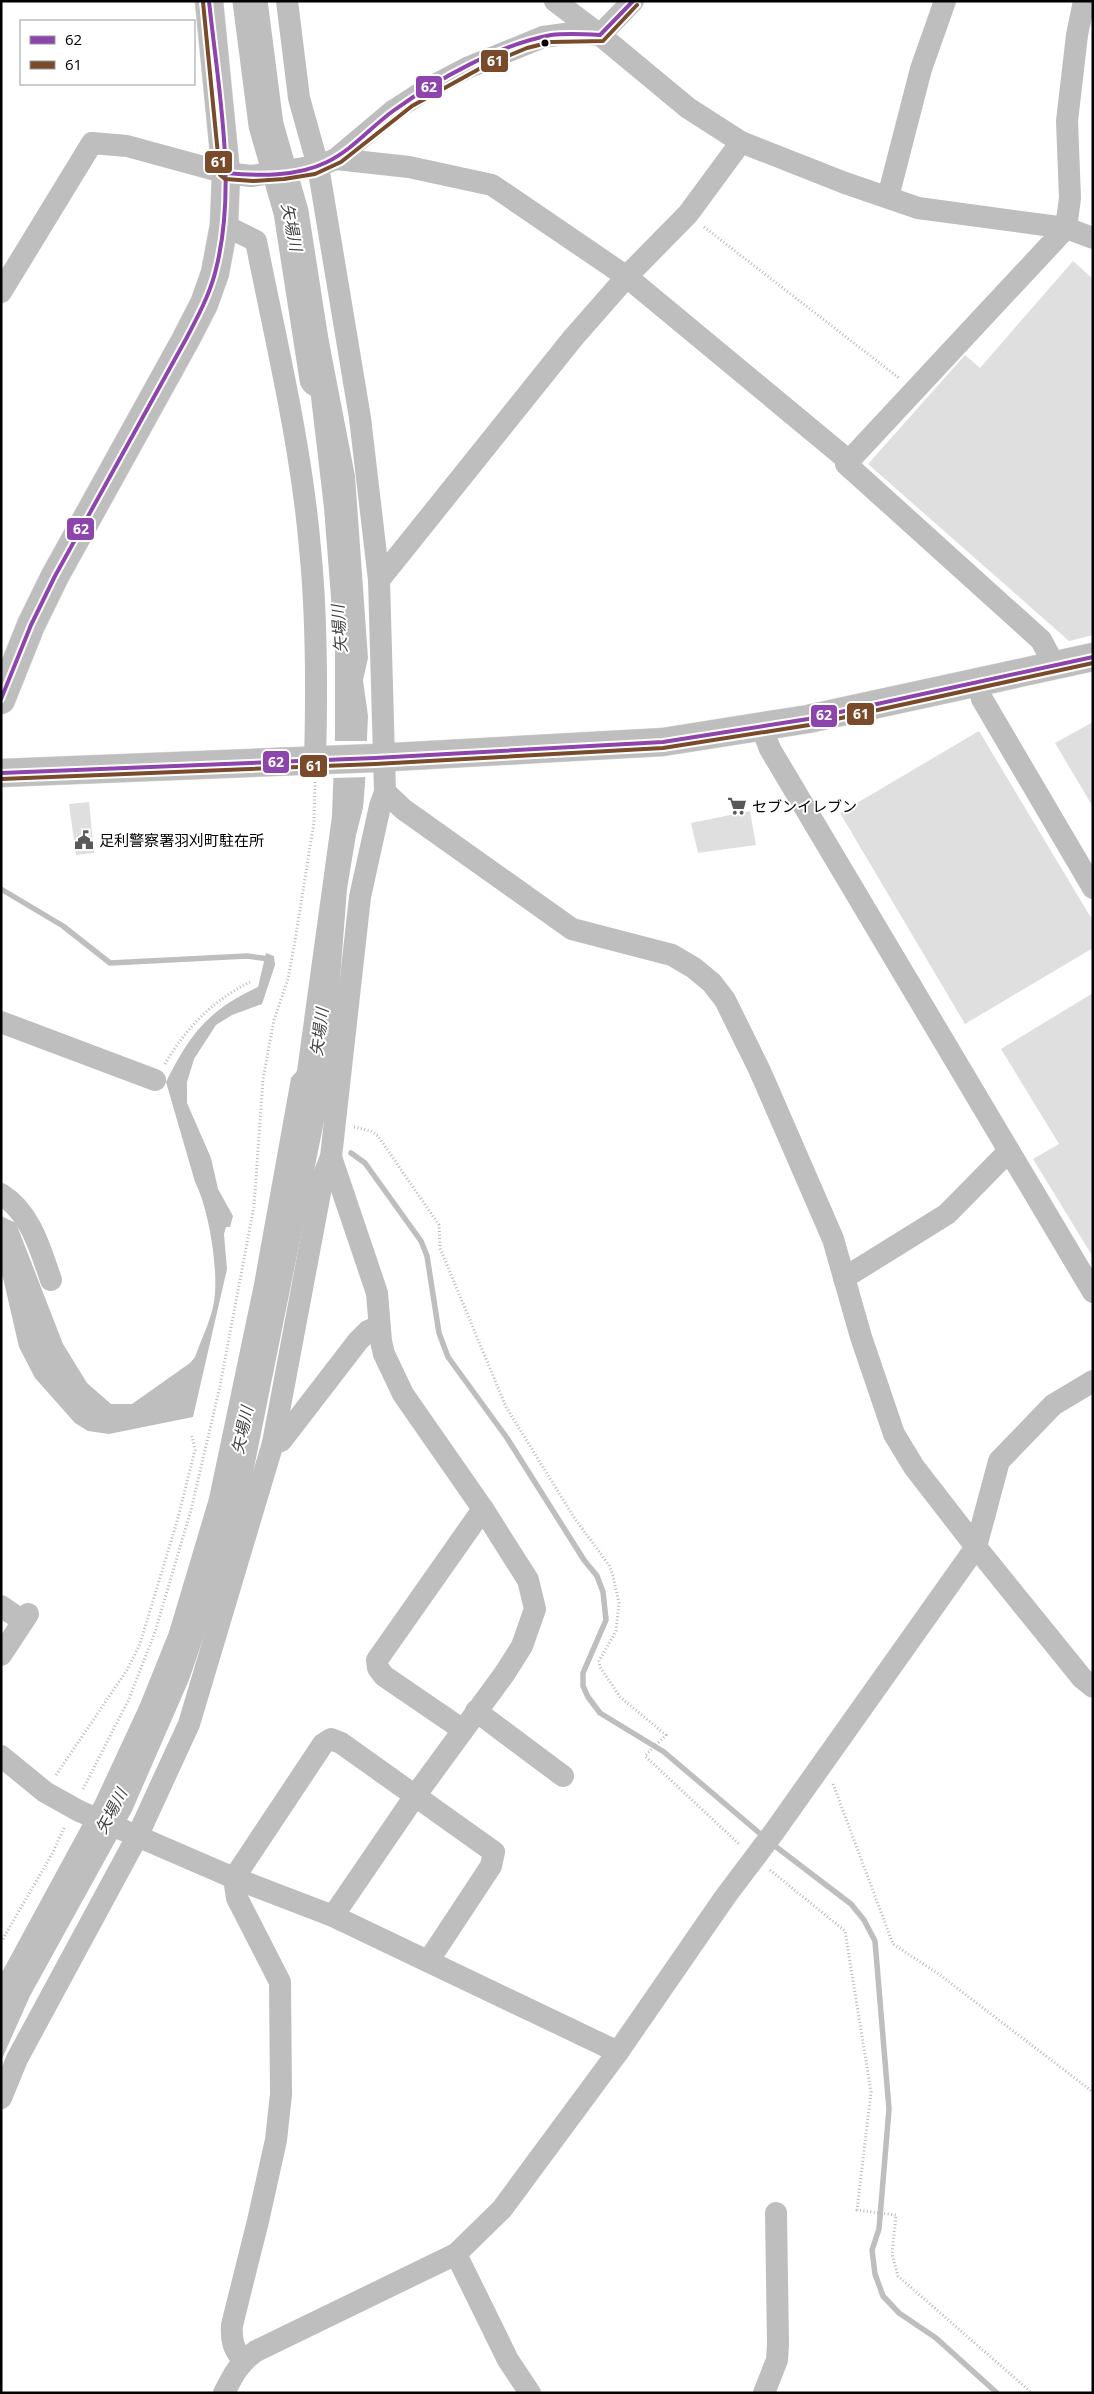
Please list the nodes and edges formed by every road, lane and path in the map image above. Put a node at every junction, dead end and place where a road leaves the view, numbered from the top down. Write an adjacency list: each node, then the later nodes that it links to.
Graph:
1 (209, 1): 10 (main road)
2 (288, 1): 9 (street)
3 (555, 1): 7 (street)
4 (633, 1): 7 (street)
5 (945, 1): 11 (street)
6 (1084, 1): 14 (street)
7 (600, 35): 8 (street); 9 (street)
8 (741, 142): 11 (street); 12 (street)
9 (320, 165): 10 (street); 16 (street); 20 (street)
10 (239, 174): 13 (main road); 17 (street)
11 (888, 197): 14 (street)
12 (688, 214): 16 (street); 18 (path)
13 (224, 225): 24 (main road); 27 (street)
14 (1066, 228): 15 (street); 18 (street)
15 (1093, 238)
16 (627, 277): 19 (street); 20 (street)
17 (1, 292)
18 (914, 391): 19 (street)
19 (849, 461): 22 (street)
20 (378, 580): 26 (street)
21 (1093, 657): 22 (main road)
22 (1055, 666): 23 (main road)
23 (978, 682): 25 (main road); 30 (street)
24 (1, 700)
25 (762, 728): 26 (main road); 35 (street)
26 (379, 757): 27 (main road); 29 (street)
27 (317, 766): 28 (main road); 57 (path)
28 (1, 773)
29 (384, 792): 34 (street); 38 (street)
30 (1093, 888)
31 (250, 982): 33 (path)
32 (1, 1022): 33 (street)
33 (155, 1080)
34 (334, 1121): 36 (street); 59 (path)
35 (1008, 1152): 38 (street); 40 (street)
36 (331, 1157): 41 (street); 44 (street)
37 (1, 1194): 39 (street)
38 (844, 1278): 46 (street)
39 (51, 1280)
40 (1093, 1292)
41 (379, 1326): 44 (street); 45 (street)
42 (1093, 1381): 46 (street)
43 (192, 1436): 55 (path)
44 (273, 1443): 58 (street)
45 (483, 1509): 50 (street); 51 (street)
46 (976, 1547): 49 (street); 52 (street)
47 (1, 1606): 48 (street)
48 (1, 1655)
49 (1093, 1687)
50 (476, 1711): 51 (street); 54 (street)
51 (463, 1730): 56 (street)
52 (829, 1752): 59 (street); 65 (path)
53 (1, 1756): 55 (street)
54 (563, 1776)
55 (45, 1792): 57 (street)
56 (415, 1796): 60 (street); 61 (street); 63 (street)
57 (75, 1810): 58 (street); 62 (path)
58 (134, 1836): 60 (street); 66 (street)
59 (756, 1856): 64 (street); 73 (path)
60 (234, 1878): 61 (street); 69 (street)
61 (333, 1916): 63 (street)
62 (1, 1942)
63 (429, 1960): 64 (street)
64 (618, 2052): 68 (street)
65 (1093, 2092)
66 (1, 2098)
67 (776, 2213): 72 (street)
68 (456, 2254): 69 (street); 71 (street)
69 (243, 2360): 70 (street)
70 (224, 2393)
71 (530, 2393)
72 (764, 2393)
73 (1032, 2393)

